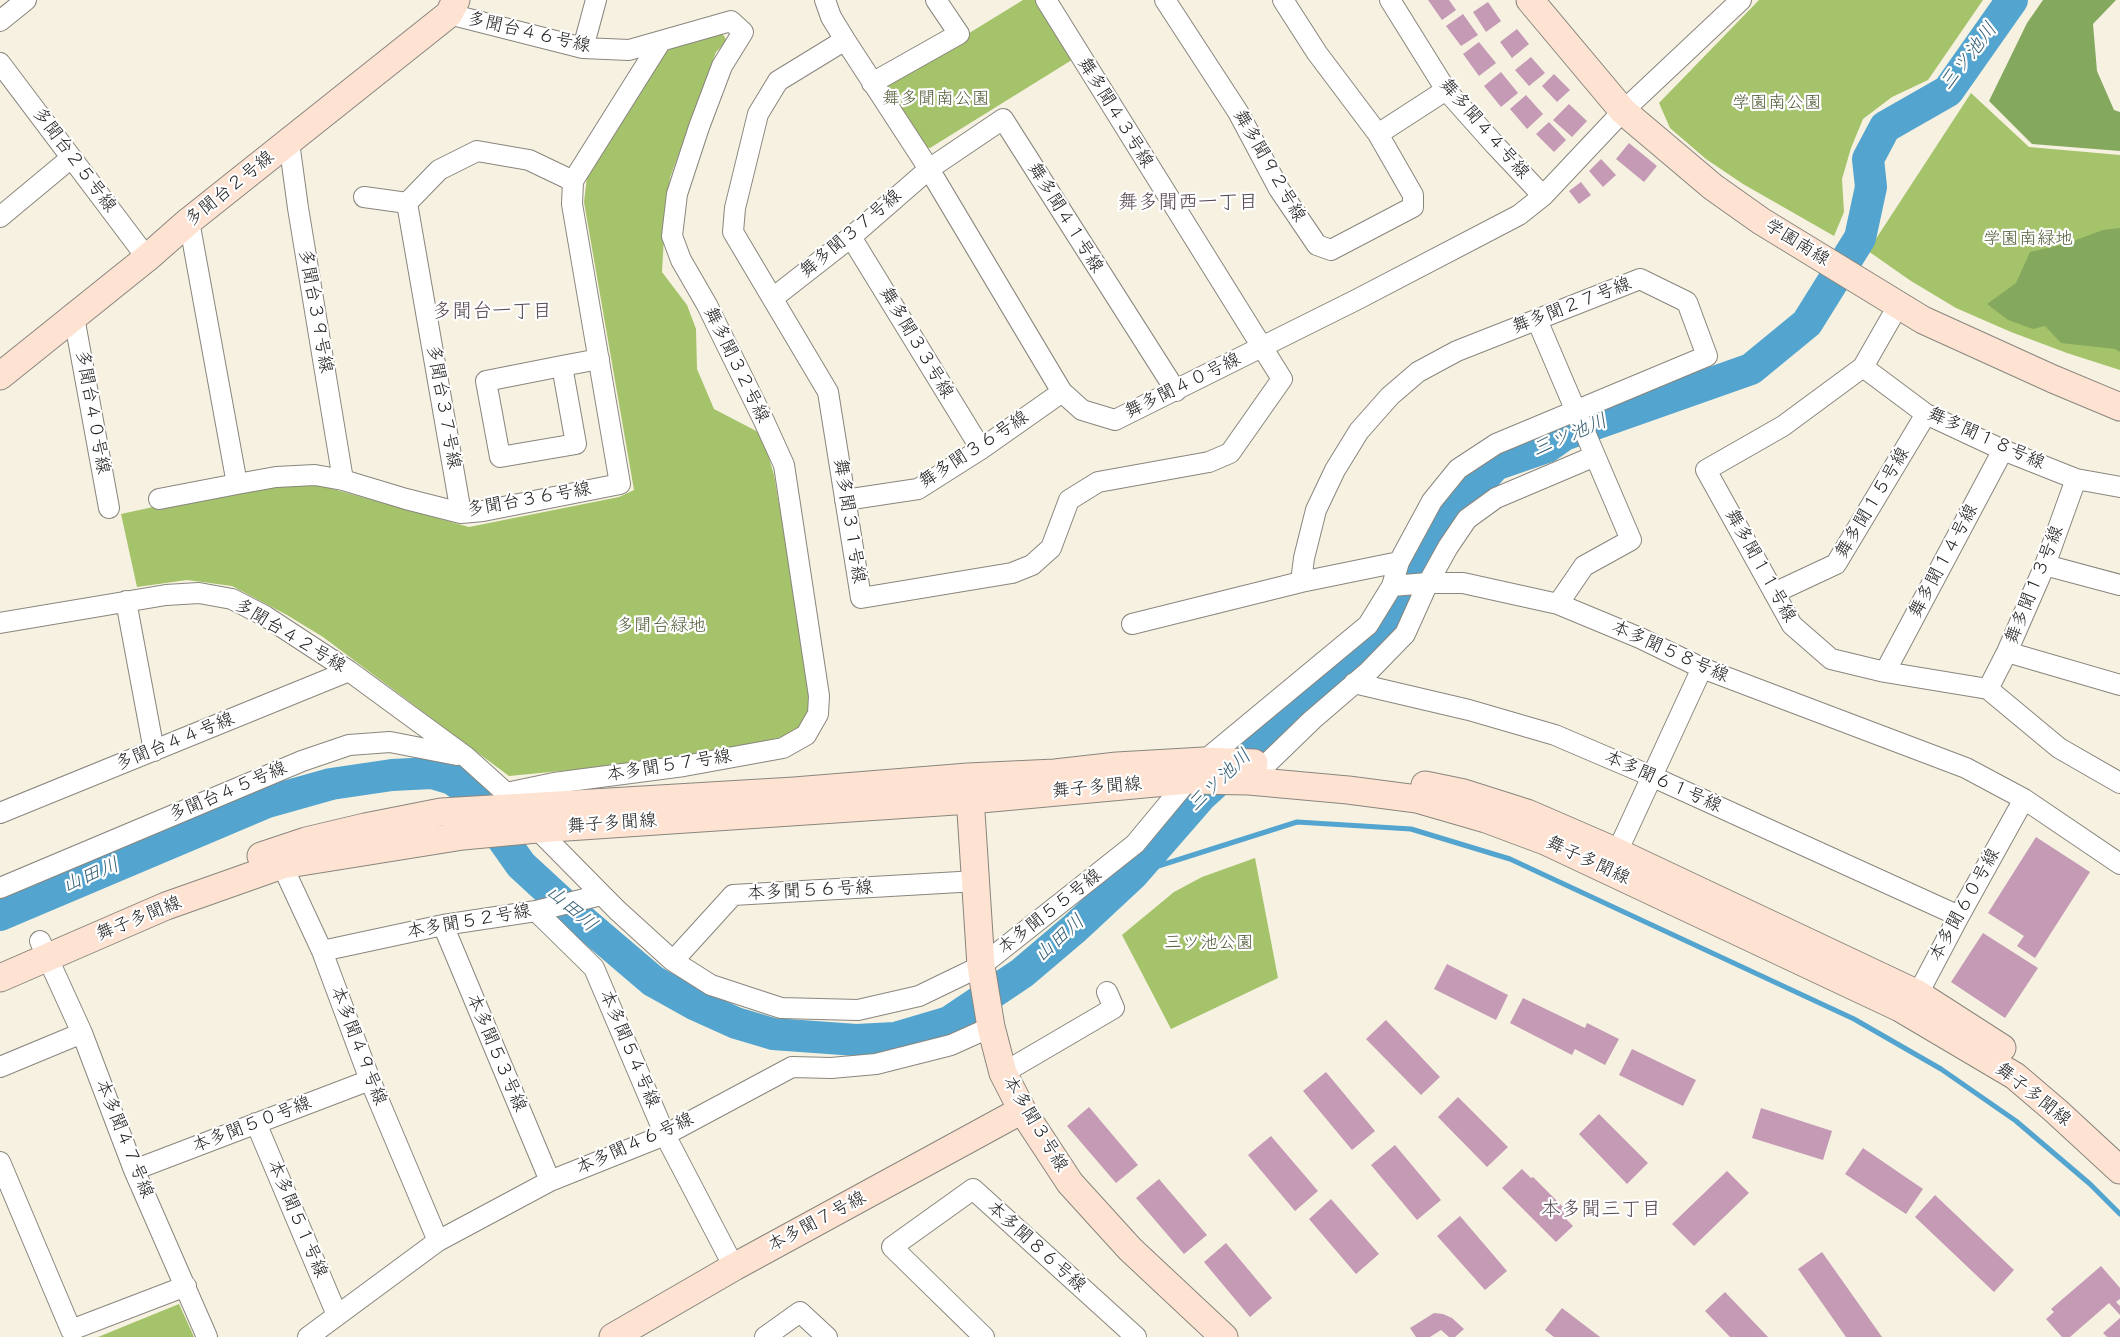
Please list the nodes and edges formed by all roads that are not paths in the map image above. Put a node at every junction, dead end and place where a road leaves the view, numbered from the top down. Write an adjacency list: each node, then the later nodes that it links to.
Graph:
1 (26, 0): 12 (street)
2 (596, 0): 16 (street)
3 (825, 0): 15 (street, 舞多聞４０号線)
4 (936, 0): 18 (street)
5 (1165, 0): 21 (street, 舞多聞９２号線)
6 (1282, 0): 21 (street, 舞多聞９２号線)
7 (1390, 0): 19 (street, 舞多聞４４号線)
8 (1530, 0): 20 (street, 学園南線)
9 (1741, 0): 20 (street, 舞多聞４０号線)
10 (1048, 1): 37 (street, 舞多聞４３号線)
11 (453, 7): 16 (street, 多聞台４６号線); 22 (street, 多聞台２号線)
12 (0, 21)
13 (743, 32): 14 (street, 多聞台４６号線); 76 (street, 舞多聞３２号線)
14 (661, 40): 16 (street, 多聞台４６号線); 25 (street)
15 (845, 40): 18 (street, 舞多聞４０号線); 33 (street, 舞多聞３１号線)
16 (584, 48)
17 (0, 63): 23 (street, 多聞台２５号線)
18 (872, 83): 24 (street, 舞多聞４０号線)
19 (1446, 90): 21 (street); 26 (street, 舞多聞４４号線)
20 (1623, 111): 26 (street, 舞多聞４０号線); 34 (street, 学園南線)
21 (1378, 134)
22 (289, 142): 30 (street, 多聞台２号線); 51 (street, 多聞台３９号線)
23 (71, 158): 29 (street); 32 (street, 多聞台２５号線)
24 (929, 169): 31 (street, 舞多聞３７号線); 42 (street, 舞多聞４１号線); 43 (street, 舞多聞４０号線)
25 (573, 181): 28 (street); 38 (street, 多聞台３６号線)
26 (1543, 195): 37 (street, 舞多聞４０号線)
27 (364, 197): 28 (street)
28 (407, 203): 57 (street, 多聞台３７号線)
29 (0, 217)
30 (189, 221): 32 (street, 多聞台２号線); 52 (street)
31 (851, 237): 33 (street, 舞多聞３７号線); 47 (street, 舞多聞３３号線)
32 (147, 258): 35 (street, 多聞台２号線)
33 (773, 298): 55 (street, 舞多聞３１号線)
34 (1892, 301): 40 (street, 舞多聞１１号線); 44 (street, 学園南線)
35 (74, 317): 41 (street, 多聞台２号線); 56 (street, 多聞台４０号線)
36 (1537, 320): 45 (street); 45 (street, 舞多聞２７号線); 60 (street, 舞多聞２７号線)
37 (1261, 348): 42 (street, 舞多聞４０号線); 55 (street, 舞多聞３１号線)
38 (599, 359): 39 (street); 57 (street, 多聞台３６号線)
39 (562, 366): 39 (street)
40 (1863, 367): 46 (street, 舞多聞１８号線); 64 (street, 舞多聞１１号線)
41 (0, 376)
42 (1176, 391): 43 (street, 舞多聞４０号線)
43 (1062, 392): 47 (street, 舞多聞３６号線)
44 (2120, 407)
45 (1576, 411): 49 (street); 58 (street, 舞多聞２７号線)
46 (1926, 414): 48 (street, 舞多聞１８号線); 64 (street, 舞多聞１５号線)
47 (981, 449): 55 (street, 舞多聞３６号線)
48 (2003, 450): 50 (street, 舞多聞１８号線); 72 (street, 舞多聞１４号線)
49 (1595, 456): 61 (street); 66 (street)
50 (2076, 479): 53 (street, 舞多聞１８号線); 59 (street, 舞多聞１３号線)
51 (344, 480): 52 (street, 多聞台３６号線); 57 (street, 多聞台３６号線)
52 (237, 484): 54 (street, 多聞台３６号線)
53 (2120, 487)
54 (159, 498)
55 (845, 500)
56 (109, 508)
57 (462, 513)
58 (1399, 562): 60 (street); 63 (street, 舞多聞２７号線)
59 (2045, 565): 62 (street); 69 (street, 舞多聞１３号線)
60 (1301, 582): 68 (street)
61 (1428, 583): 63 (street); 66 (street, 本多聞５８号線); 73 (street)
62 (2120, 585)
63 (1392, 586): 79 (street, 本多聞５５号線)
64 (1774, 593): 72 (street, 舞多聞１１号線)
65 (126, 601): 67 (street, 多聞台４２号線); 71 (street, 多聞台４２号線); 77 (street)
66 (1558, 604): 70 (street, 本多聞５８号線)
67 (0, 623)
68 (1132, 624)
69 (2007, 652): 74 (street); 75 (street, 舞多聞１３号線)
70 (1702, 668): 81 (street); 84 (street, 本多聞５８号線)
71 (349, 671): 77 (street, 多聞台４４号線); 78 (street, 多聞台４２号線)
72 (1885, 672): 75 (street, 舞多聞１１号線)
73 (1354, 683): 80 (street); 81 (street, 本多聞６１号線)
74 (2120, 685)
75 (1988, 689): 82 (street)
76 (818, 714): 85 (street, 本多聞５７号線)
77 (154, 751): 86 (street, 多聞台４４号線)
78 (465, 756): 85 (street, 多聞台４２号線); 92 (street, 多聞台４５号線)
79 (1196, 771): 80 (street, 舞子多聞線); 83 (street, 舞子多聞線); 101 (street, 本多聞５５号線)
80 (1258, 772): 89 (street, 舞子多聞線)
81 (1651, 776): 89 (street); 95 (street, 本多聞６１号線)
82 (2120, 783)
83 (969, 788): 85 (street, 舞子多聞線); 87 (street, 舞子多聞線); 91 (street, 本多聞３号線)
84 (2024, 799): 90 (street, 本多聞５８号線); 95 (street, 本多聞６０号線)
85 (510, 800): 87 (street); 88 (street, 舞子多聞線)
86 (0, 813)
87 (537, 829): 88 (street, 舞子多聞線); 93 (street)
88 (280, 858): 97 (street, 舞子多聞線); 98 (street, 本多聞４９号線)
89 (1613, 861): 103 (street, 舞子多聞線)
90 (2120, 864)
91 (976, 881): 100 (street, 本多聞５６号線); 101 (street, 本多聞３号線)
92 (0, 888)
93 (601, 894): 94 (street, 本多聞５２号線); 100 (street, 本多聞５５号線)
94 (536, 911): 96 (street, 本多聞５２号線); 112 (street, 本多聞５４号線)
95 (1959, 916): 103 (street, 本多聞６０号線)
96 (443, 925): 98 (street, 本多聞５２号線); 116 (street, 本多聞５３号線)
97 (44, 949): 99 (street, 舞子多聞線); 102 (street, 舞子多聞線); 106 (street, 本多聞４７号線)
98 (322, 951): 109 (street, 本多聞４９号線)
99 (0, 959)
100 (673, 961): 101 (street, 本多聞５５号線)
101 (981, 966): 105 (street, 本多聞３号線)
102 (0, 978)
103 (1913, 1003): 114 (street, 舞子多聞線)
104 (1113, 1006): 108 (street)
105 (991, 1027): 108 (street, 本多聞３号線); 112 (street, 本多聞４６号線)
106 (82, 1033): 107 (street); 115 (street, 本多聞４７号線)
107 (0, 1067)
108 (1003, 1073): 110 (street, 本多聞３号線)
109 (370, 1080): 111 (street, 本多聞５０号線); 117 (street, 本多聞４９号線)
110 (1022, 1110): 118 (street, 本多聞７号線); 128 (street, 本多聞３号線)
111 (256, 1123): 115 (street, 本多聞５０号線); 120 (street, 本多聞５１号線)
112 (665, 1135): 116 (street, 本多聞４６号線); 118 (street, 本多聞５４号線)
113 (0, 1162): 119 (street)
114 (2119, 1162)
115 (134, 1170): 119 (street, 本多聞４７号線)
116 (550, 1181): 117 (street, 本多聞４６号線)
117 (438, 1241): 120 (street, 本多聞４６号線)
118 (734, 1267): 123 (street, 本多聞７号線)
119 (186, 1286): 121 (street, 本多聞４７号線)
120 (337, 1315): 122 (street, 本多聞４６号線)
121 (207, 1337)
122 (308, 1337)
123 (614, 1337)
124 (765, 1337): 125 (street)
125 (827, 1337)
126 (984, 1337): 127 (street, 本多聞８６号線)
127 (1136, 1337)
128 (1224, 1337)

